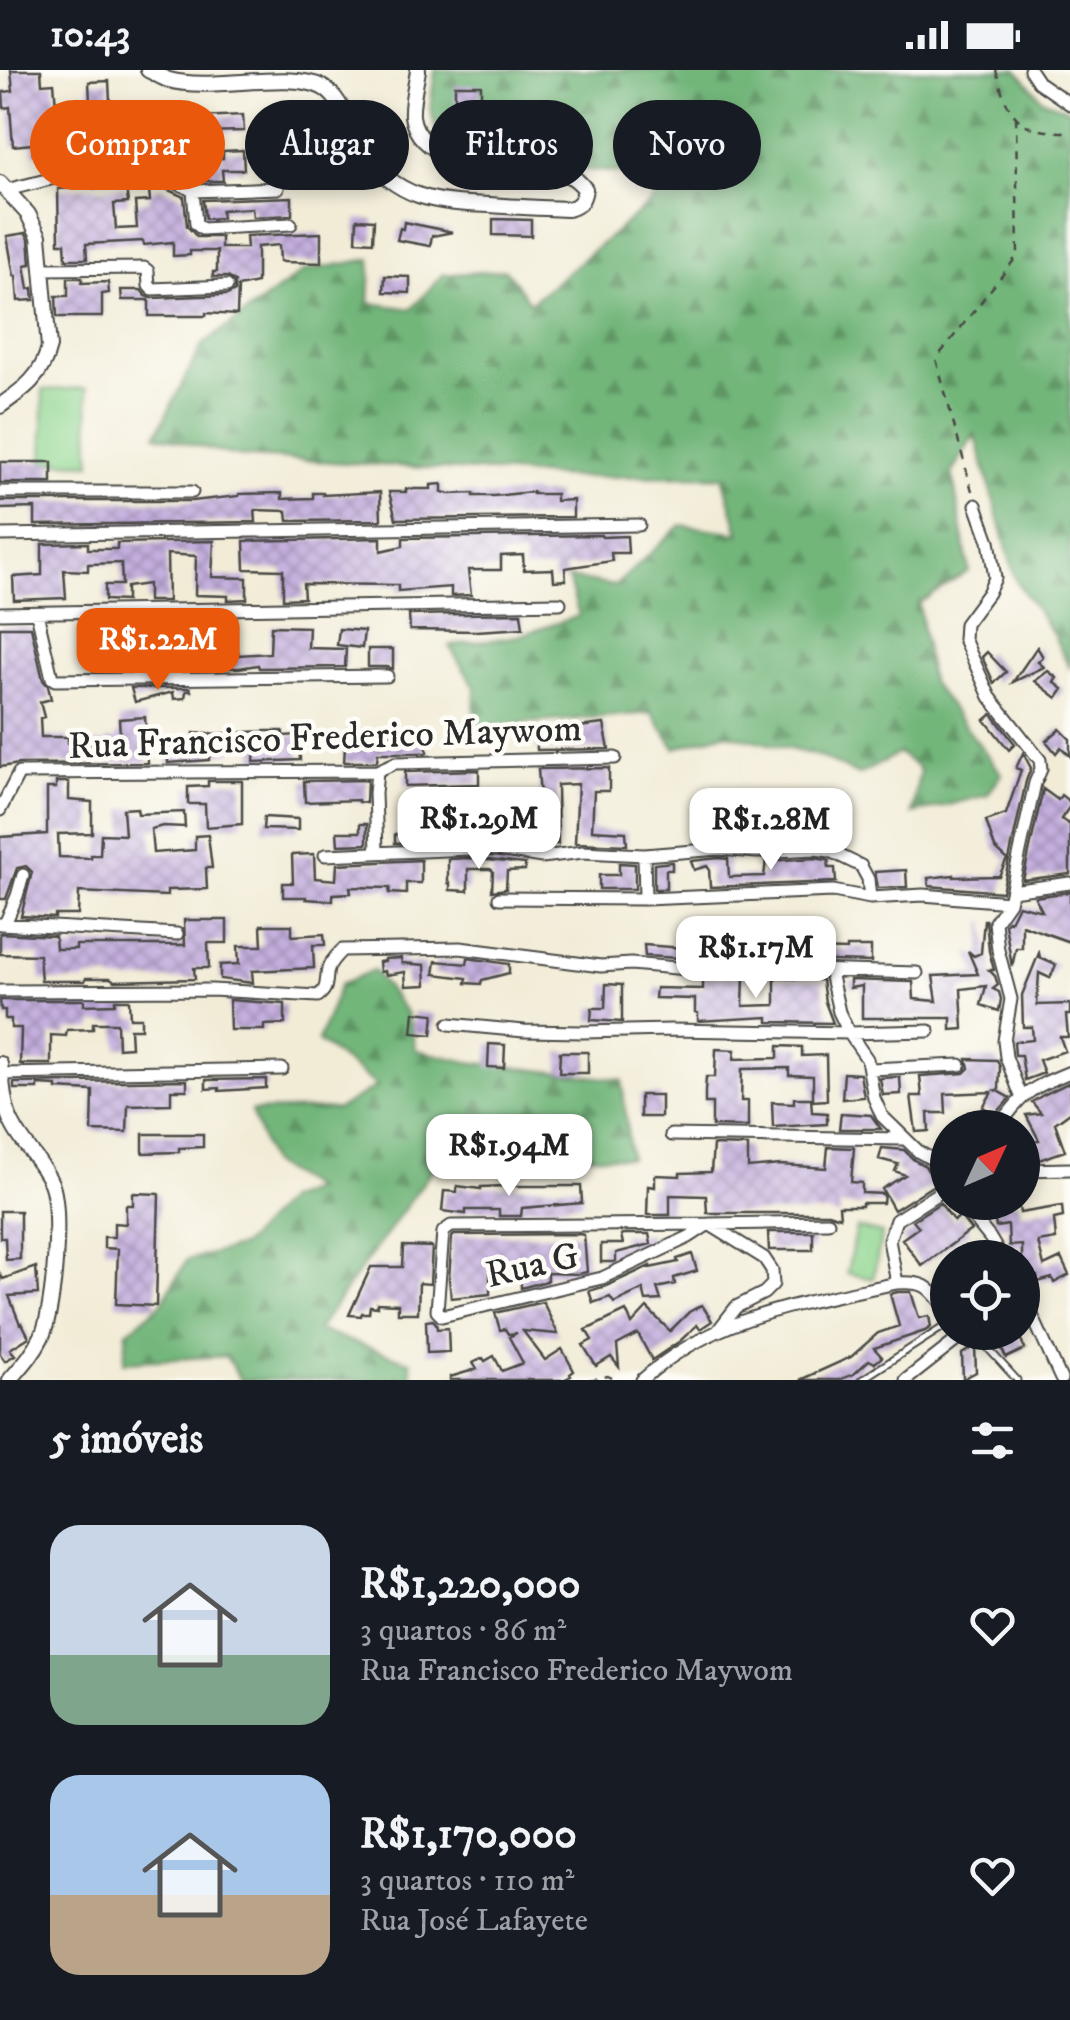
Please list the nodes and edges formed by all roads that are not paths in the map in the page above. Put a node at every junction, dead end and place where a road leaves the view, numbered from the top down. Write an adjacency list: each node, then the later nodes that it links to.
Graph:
1 (148, 70): 2 (street)
2 (418, 70)
3 (1030, 70): 4 (street)
4 (1070, 104)
5 (3, 187): 7 (street); 9 (street)
6 (245, 189): 7 (street)
7 (193, 191): 8 (street)
8 (291, 224)
9 (44, 270): 10 (street); 11 (street)
10 (226, 286)
11 (0, 406)
12 (0, 492): 13 (street)
13 (192, 492)
14 (976, 505): 29 (street)
15 (639, 525): 16 (street)
16 (0, 536)
17 (560, 604): 18 (street)
18 (37, 613): 19 (street); 20 (street)
19 (0, 614)
20 (387, 676)
21 (614, 758): 22 (street, Rua Francisco Frederico Maywom)
22 (377, 772): 23 (street, Rua Francisco Frederico Maywom); 24 (street)
23 (0, 810)
24 (377, 852): 25 (street); 26 (street)
25 (325, 855)
26 (644, 855): 31 (street); 32 (street)
27 (23, 875): 33 (street)
28 (1070, 884): 29 (street)
29 (1010, 896): 31 (street); 47 (street)
30 (500, 898): 32 (street)
31 (870, 898): 32 (street)
32 (645, 899)
33 (3, 924): 34 (street)
34 (177, 934)
35 (830, 972): 36 (street); 37 (street); 40 (street)
36 (917, 973)
37 (0, 990)
38 (449, 1024): 40 (street)
39 (929, 1031): 40 (street)
40 (849, 1033): 44 (street)
41 (0, 1064): 46 (street)
42 (960, 1065): 44 (street)
43 (282, 1068): 46 (street)
44 (870, 1069): 50 (street)
45 (1070, 1072): 47 (street)
46 (1, 1074): 67 (street)
47 (1021, 1096): 48 (street)
48 (1011, 1110)
49 (672, 1135): 50 (street)
50 (903, 1139): 51 (street)
51 (930, 1158)
52 (1070, 1168): 53 (street)
53 (1040, 1169)
54 (930, 1198): 59 (street)
55 (976, 1220): 58 (street)
56 (828, 1222): 57 (street)
57 (709, 1224): 57 (street, Rua G); 61 (street)
58 (991, 1240)
59 (897, 1283): 60 (street); 61 (street)
60 (930, 1291)
61 (719, 1329): 68 (street)
62 (1040, 1332): 66 (street)
63 (930, 1336): 69 (lane)
64 (944, 1350): 70 (street)
65 (990, 1350): 71 (lane)
66 (1061, 1379)
67 (10, 1380)
68 (642, 1380)
69 (861, 1380)
70 (906, 1380)
71 (1017, 1380)

